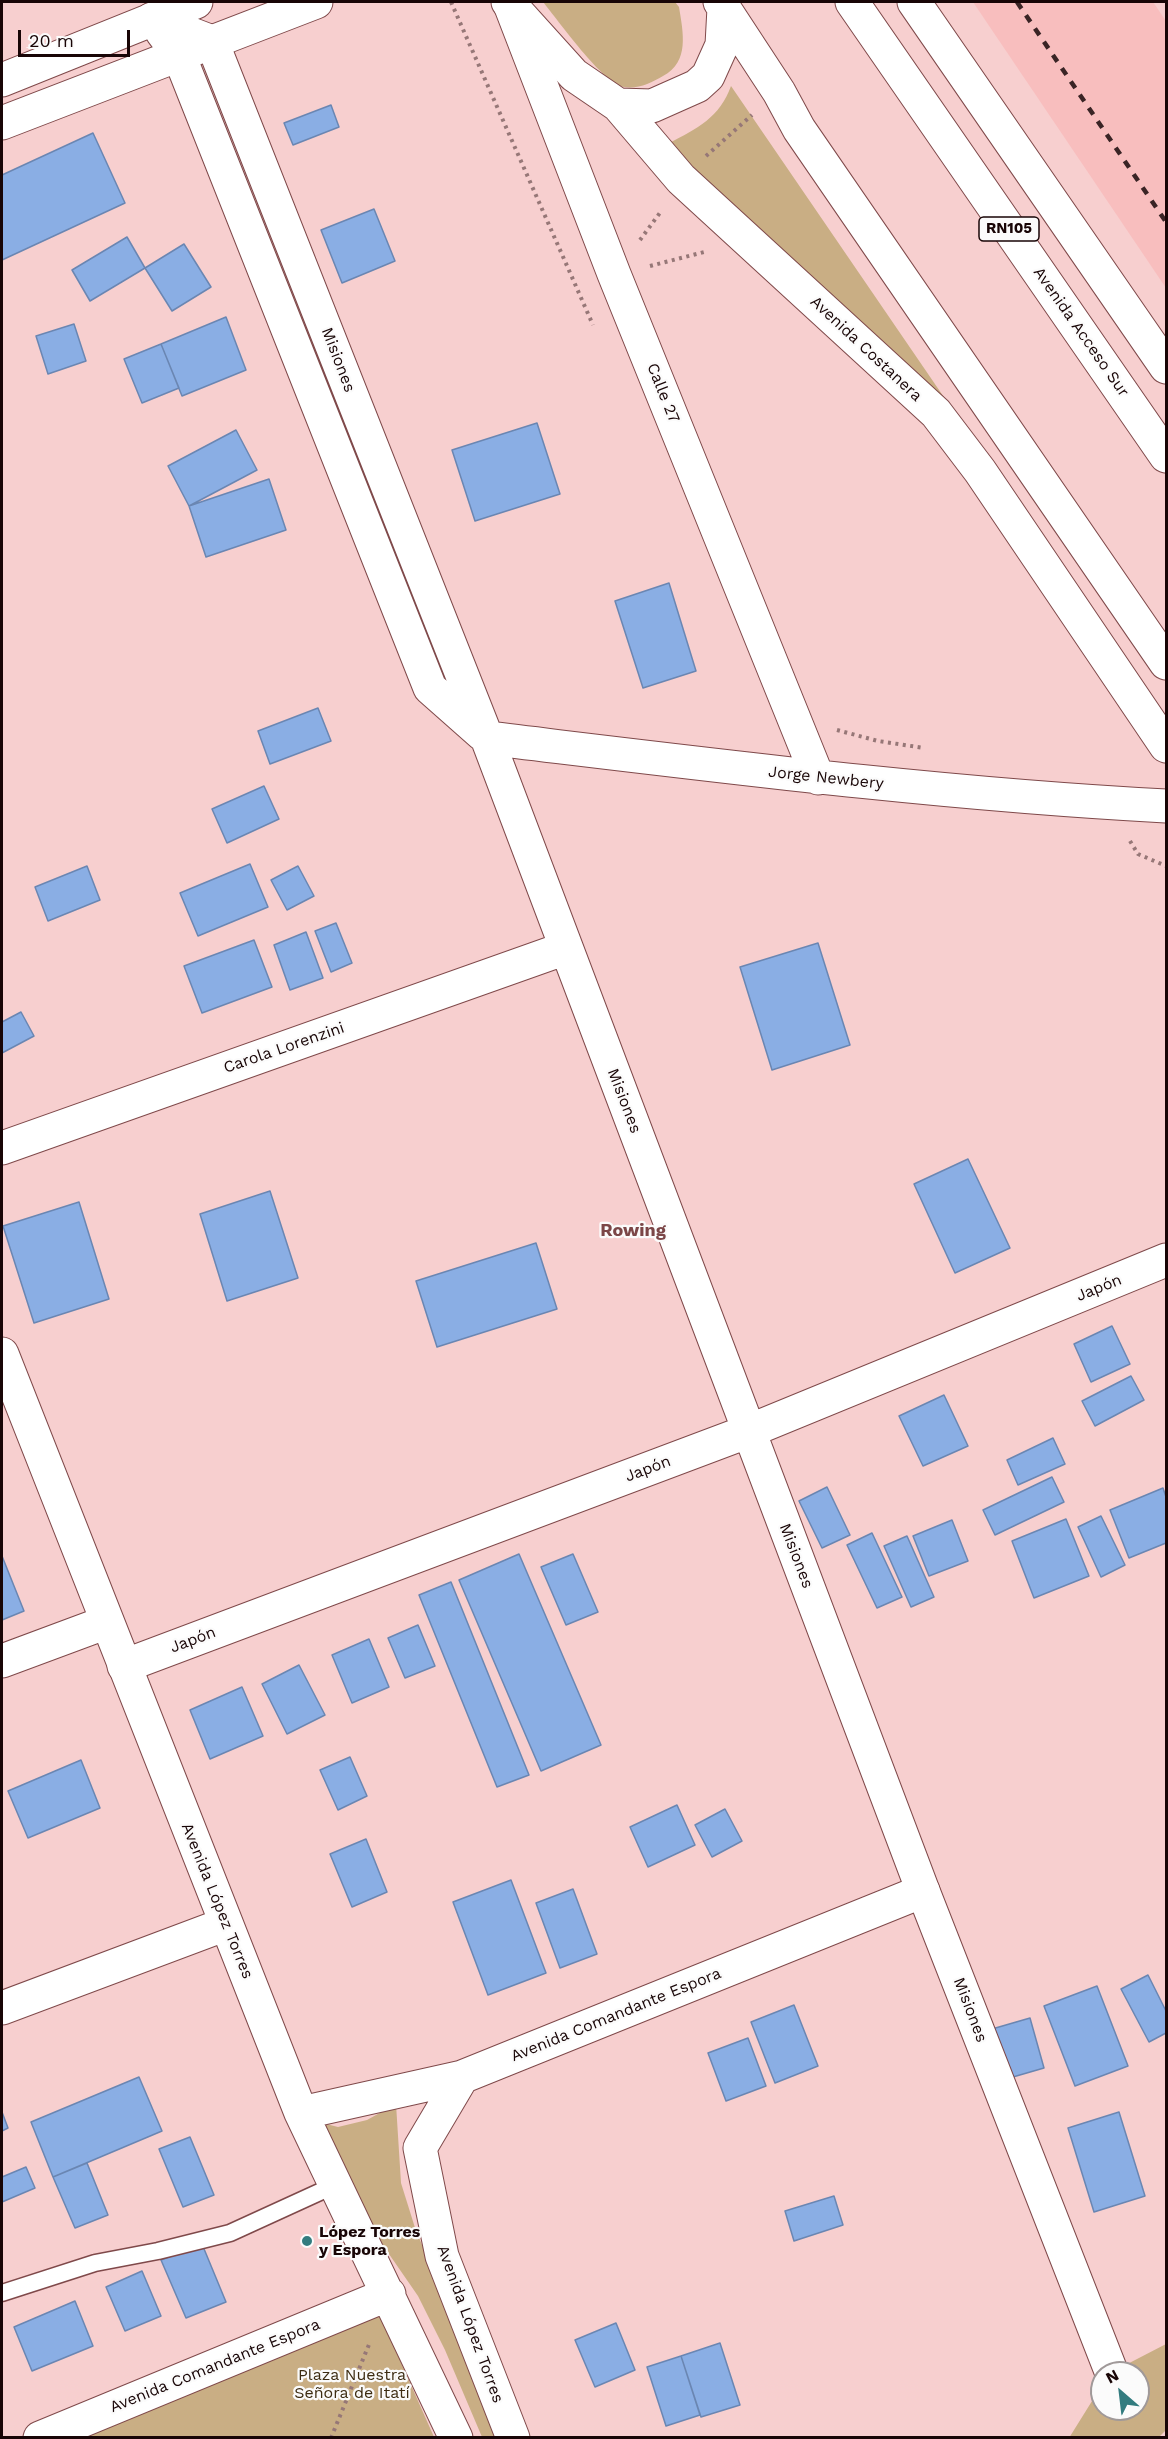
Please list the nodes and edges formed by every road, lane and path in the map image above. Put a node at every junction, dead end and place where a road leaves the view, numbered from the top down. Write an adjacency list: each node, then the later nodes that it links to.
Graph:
1 (196, 2): 7 (main road)
2 (316, 2): 8 (main road)
3 (852, 2): 16 (main road, Avenida Acceso Sur / RN105)
4 (914, 2): 15 (main road, RN105)
5 (510, 4): 11 (main road, Avenida Costanera); 14 (main road, Calle 27)
6 (722, 5): 11 (main road); 17 (main road)
7 (149, 10): 8 (main road); 9 (main road, Misiones); 10 (main road)
8 (212, 42): 9 (main road); 18 (main road, Misiones)
9 (179, 55): 12 (main road); 18 (main road, Misiones)
10 (2, 80)
11 (618, 105): 19 (main road, Avenida Costanera)
12 (2, 123)
13 (712, 256): 14 (path)
14 (614, 274): 20 (main road, Calle 27)
15 (1167, 367)
16 (1167, 456)
17 (1167, 663)
18 (487, 738): 20 (main road, Jorge Newbery); 22 (main road, Misiones)
19 (1167, 746)
20 (818, 778): 21 (main road, Jorge Newbery)
21 (1167, 806)
22 (566, 948): 23 (main road, Carola Lorenzini); 26 (main road, Misiones)
23 (2, 1148)
24 (1167, 1260): 26 (main road, Japón)
25 (5, 1371): 27 (main road, Avenida López Torres)
26 (749, 1431): 29 (main road, Japón); 30 (main road, Misiones)
27 (107, 1622): 28 (main road); 29 (main road, Avenida López Torres)
28 (2, 1661)
29 (124, 1666): 31 (main road, Avenida López Torres)
30 (923, 1891): 33 (main road, Avenida Comandante Espora); 38 (main road, Misiones)
31 (226, 1924): 32 (main road); 34 (main road, Avenida López Torres)
32 (2, 2008)
33 (462, 2077): 34 (main road, Avenida Comandante Espora); 42 (main road, Avenida López Torres)
34 (301, 2113): 35 (main road, Avenida López Torres)
35 (335, 2185): 36 (lane); 37 (main road, Avenida López Torres)
36 (2, 2293)
37 (389, 2295): 39 (main road, Avenida Comandante Espora); 40 (path); 41 (main road, Avenida López Torres)
38 (1107, 2361)
39 (40, 2438)
40 (331, 2438)
41 (456, 2438)
42 (513, 2438)

